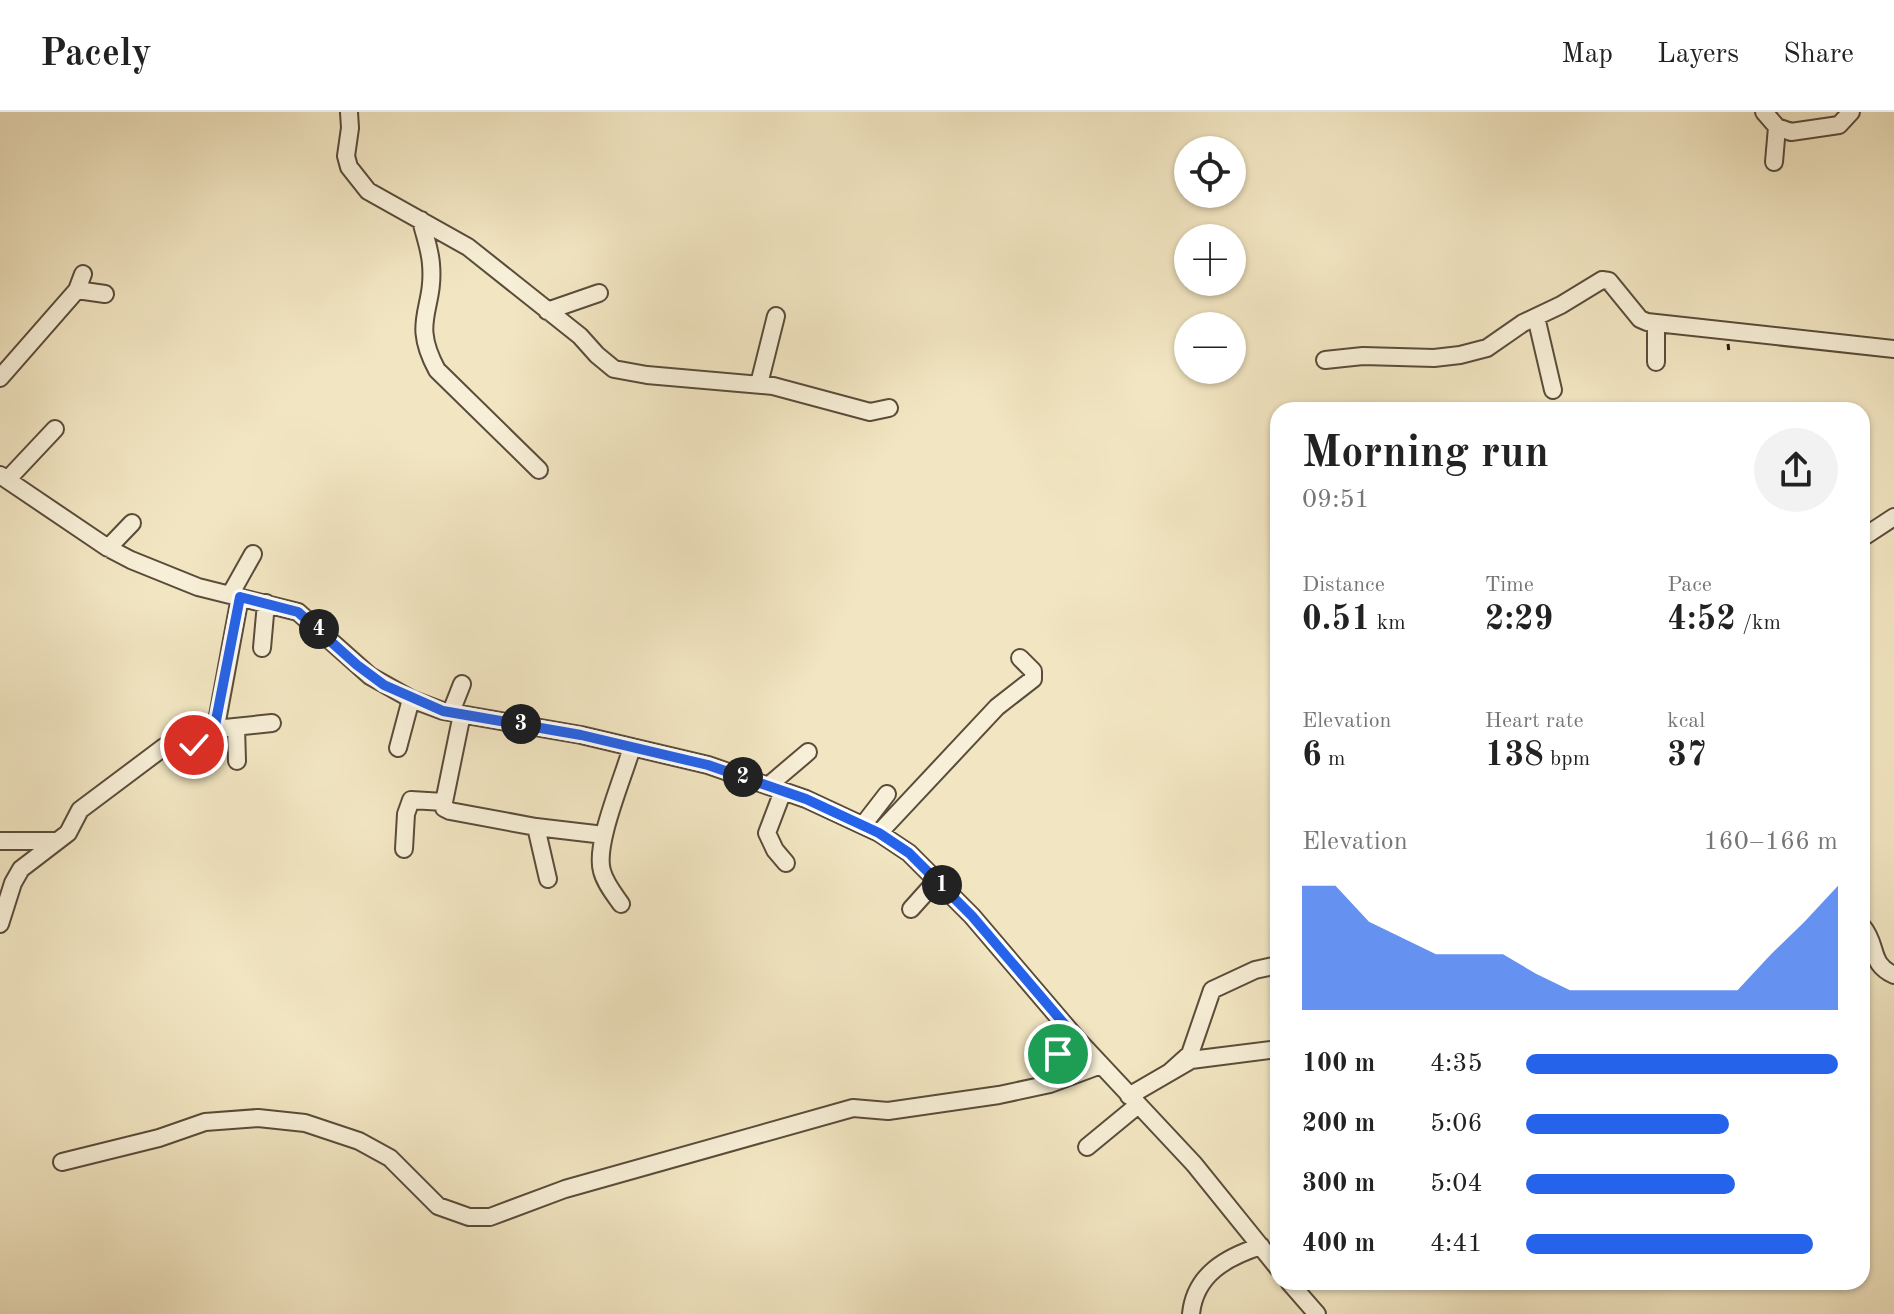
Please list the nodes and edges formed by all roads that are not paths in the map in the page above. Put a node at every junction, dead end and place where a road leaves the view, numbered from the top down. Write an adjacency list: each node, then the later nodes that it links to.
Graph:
1 (349, 112): 6 (street)
2 (1764, 112): 4 (street)
3 (1851, 112): 4 (street)
4 (1777, 127): 5 (street)
5 (1774, 162)
6 (421, 220): 9 (street); 21 (street)
7 (599, 293): 9 (street)
8 (105, 294): 16 (street)
9 (547, 311): 17 (street)
10 (776, 316): 17 (street)
11 (1536, 317): 12 (street); 14 (street); 18 (street)
12 (1656, 324): 13 (street); 15 (street)
13 (1894, 349)
14 (1325, 360)
15 (1656, 362)
16 (0, 378)
17 (759, 384): 19 (street)
18 (1553, 390)
19 (889, 408)
20 (55, 429): 22 (street)
21 (539, 470)
22 (4, 477): 26 (street)
23 (1894, 517): 25 (street)
24 (132, 523): 26 (street)
25 (1870, 533)
26 (108, 548): 28 (street)
27 (253, 554): 28 (street)
28 (235, 596): 29 (street); 37 (street)
29 (266, 603): 30 (street); 33 (street)
30 (262, 648)
31 (1020, 658): 47 (street)
32 (462, 684): 34 (street)
33 (411, 699): 34 (street); 39 (street)
34 (457, 713): 38 (street); 44 (street)
35 (272, 723): 36 (street)
36 (236, 727): 37 (street); 41 (street)
37 (215, 729): 50 (street)
38 (632, 747): 42 (street); 48 (street)
39 (398, 748)
40 (808, 752): 42 (street)
41 (237, 761)
42 (775, 788): 45 (street); 52 (street)
43 (887, 794): 45 (street)
44 (444, 802): 46 (street); 51 (street)
45 (863, 825): 47 (street)
46 (536, 827): 48 (street); 53 (street)
47 (879, 833): 54 (street)
48 (604, 835): 55 (street)
49 (0, 841): 50 (street)
50 (57, 841): 57 (street)
51 (404, 849)
52 (786, 863)
53 (548, 879)
54 (937, 880): 56 (street); 61 (street)
55 (621, 904)
56 (911, 909)
57 (0, 924)
58 (1870, 939): 60 (street)
59 (1270, 967): 65 (street)
60 (1894, 975)
61 (1077, 1039): 63 (street); 64 (street)
62 (1270, 1050): 65 (street)
63 (1058, 1054)
64 (1101, 1065): 66 (street); 68 (street)
65 (1170, 1072): 66 (street)
66 (1133, 1101): 67 (street); 69 (street)
67 (1087, 1147)
68 (62, 1162)
69 (1261, 1246): 70 (street); 72 (street)
70 (1270, 1258)
71 (1296, 1290): 73 (street)
72 (1191, 1314)
73 (1317, 1314)

